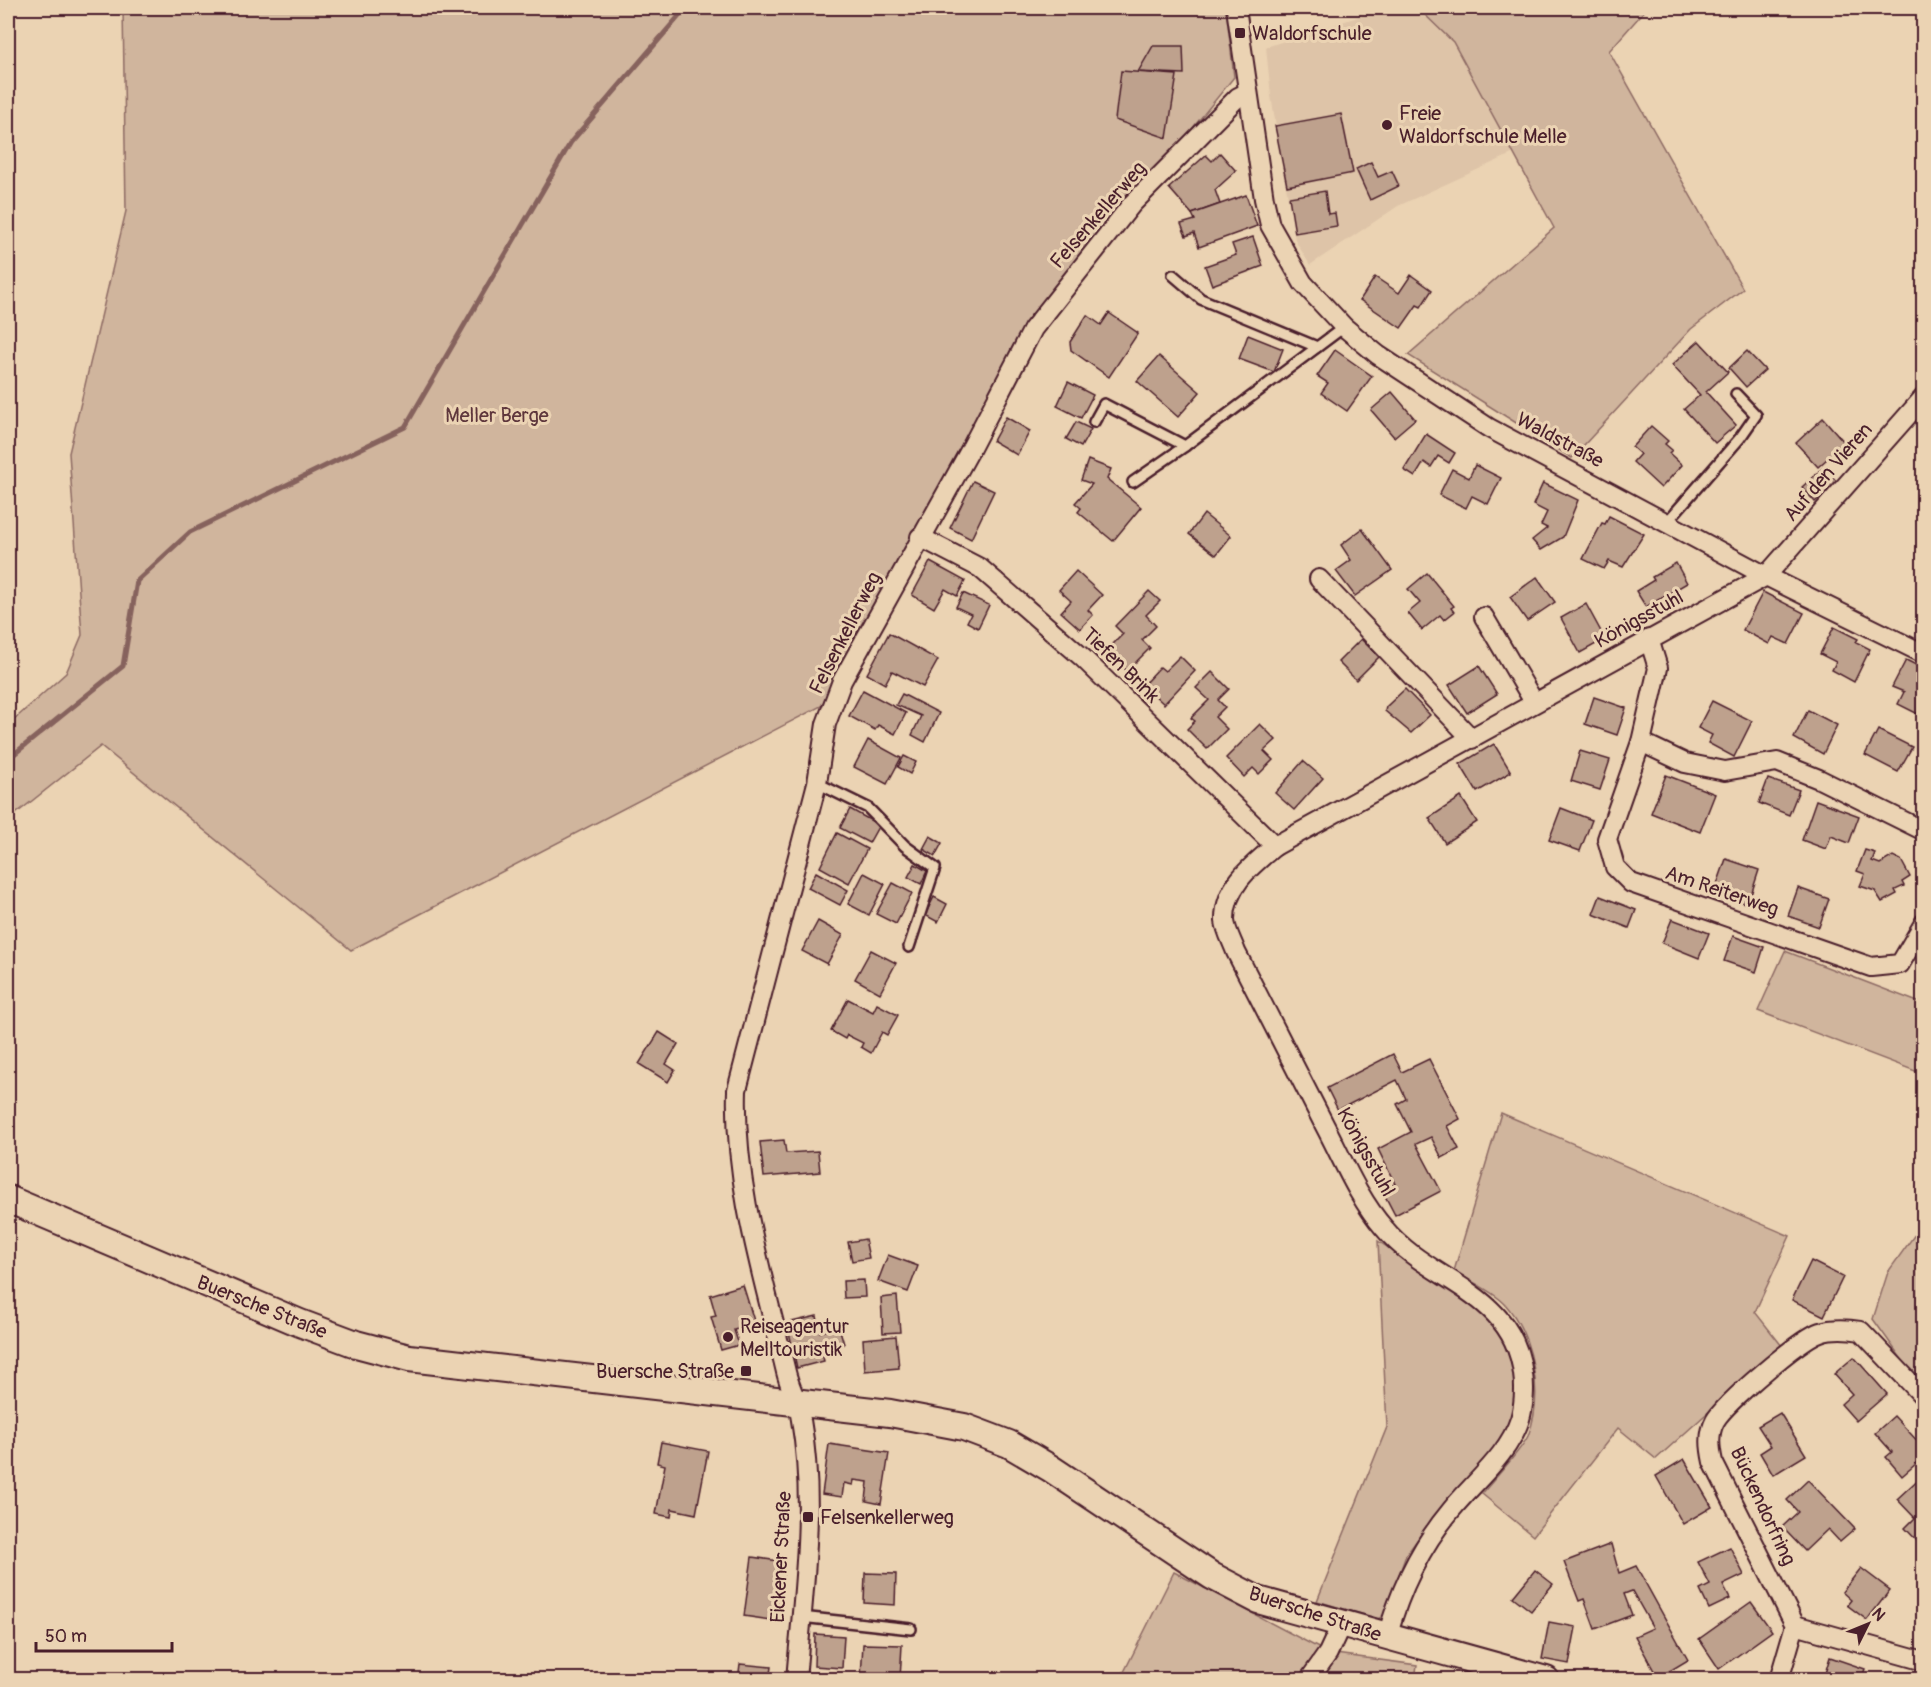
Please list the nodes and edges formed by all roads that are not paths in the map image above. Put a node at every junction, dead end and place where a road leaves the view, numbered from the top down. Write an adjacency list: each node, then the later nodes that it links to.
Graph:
1 (1236, 8): 2 (street, Waldstraße)
2 (1248, 92): 4 (street, Waldstraße); 12 (street, Felsenkellerweg)
3 (1173, 275): 5 (lane)
4 (1344, 327): 5 (lane); 11 (street, Waldstraße)
5 (1317, 347): 9 (lane)
6 (1736, 394): 11 (lane)
7 (1923, 397): 13 (street, Auf den Vieren)
8 (1094, 422): 9 (lane)
9 (1185, 446): 10 (lane)
10 (1132, 483)
11 (1666, 522): 13 (street, Waldstraße)
12 (920, 537): 21 (street, Felsenkellerweg); 23 (street, Tiefen Brink)
13 (1766, 576): 16 (street, Königsstuhl); 17 (street, Waldstraße)
14 (1319, 579): 19 (street)
15 (1484, 616): 18 (street)
16 (1649, 639): 18 (street, Königsstuhl); 20 (street, Am Reiterweg)
17 (1923, 654)
18 (1534, 702): 19 (street, Königsstuhl)
19 (1472, 739): 23 (street, Königsstuhl)
20 (1641, 742): 22 (street); 24 (street, Am Reiterweg)
21 (817, 783): 25 (lane); 28 (street, Felsenkellerweg)
22 (1923, 831)
23 (1275, 846): 33 (street, Königsstuhl)
24 (1923, 923)
25 (909, 947)
26 (8, 1199): 28 (main road, Buersche Straße)
27 (1923, 1397): 31 (street, Bückendorfring)
28 (796, 1401): 29 (street, Eickener Straße); 30 (main road, Buersche Straße)
29 (801, 1617): 32 (lane); 35 (street, Eickener Straße)
30 (1341, 1625): 33 (main road, Buersche Straße); 36 (street)
31 (1795, 1625): 34 (street); 38 (street)
32 (911, 1629)
33 (1387, 1637): 37 (main road, Buersche Straße)
34 (1923, 1661)
35 (796, 1680)
36 (1309, 1680)
37 (1546, 1680)
38 (1779, 1680)

